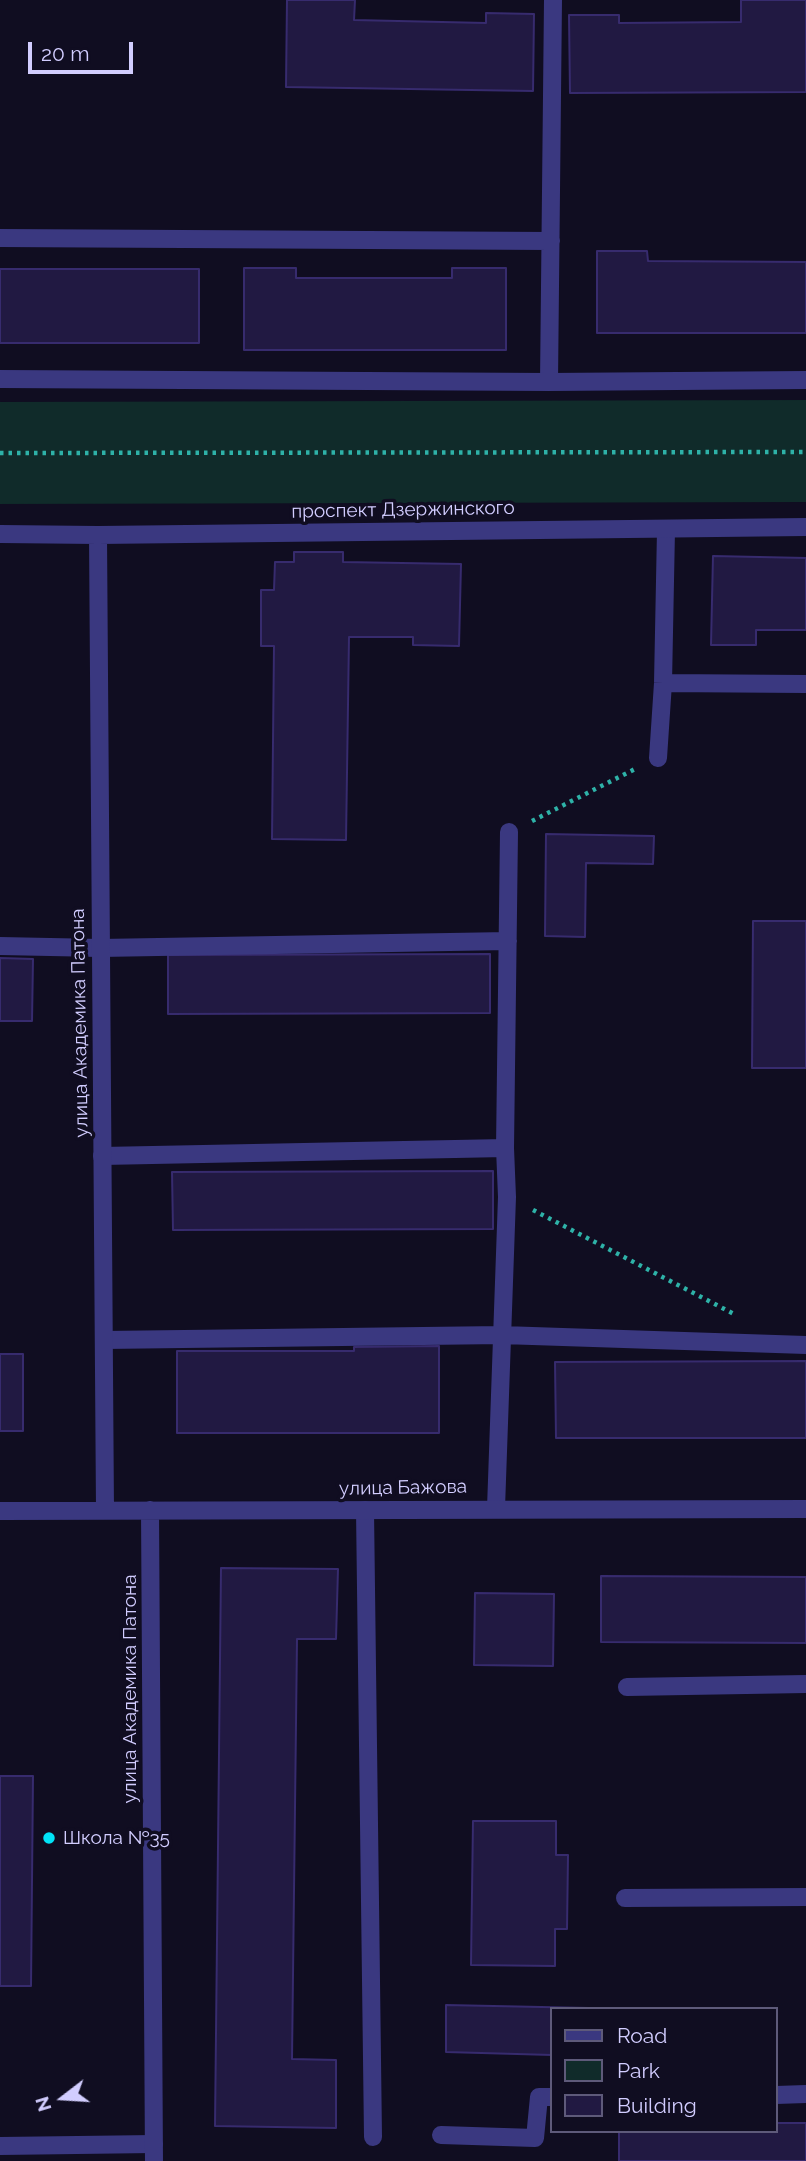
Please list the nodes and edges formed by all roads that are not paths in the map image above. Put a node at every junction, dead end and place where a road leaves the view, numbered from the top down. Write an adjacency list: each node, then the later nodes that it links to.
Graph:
1 (553, 0): 3 (street)
2 (0, 238): 3 (street)
3 (551, 241): 6 (street)
4 (0, 379): 6 (street)
5 (806, 380): 6 (street)
6 (549, 382)
7 (806, 527): 8 (street, проспект Дзержинского)
8 (666, 530): 10 (street, проспект Дзержинского); 11 (street)
9 (0, 534): 10 (street, проспект Дзержинского)
10 (98, 536): 17 (street, улица Академика Патона)
11 (663, 682): 12 (street); 13 (street)
12 (806, 684)
13 (658, 758)
14 (509, 832): 15 (street)
15 (508, 941): 17 (street); 18 (street)
16 (0, 946): 17 (street)
17 (100, 948): 19 (street, улица Академика Патона)
18 (505, 1148): 19 (street); 20 (street)
19 (102, 1156): 21 (street, улица Академика Патона)
20 (502, 1335): 21 (street); 22 (street); 23 (street)
21 (104, 1340): 25 (street, улица Академика Патона)
22 (806, 1345)
23 (496, 1508): 24 (street, улица Бажова); 27 (street, улица Бажова)
24 (806, 1509)
25 (105, 1510): 26 (street, улица Бажова); 28 (street, улица Бажова)
26 (150, 1510): 27 (street, улица Бажова); 39 (street, улица Академика Патона)
27 (365, 1510): 37 (street)
28 (0, 1511)
29 (806, 1684): 30 (street)
30 (626, 1687)
31 (806, 1897): 32 (street)
32 (625, 1898)
33 (806, 2094): 34 (street)
34 (778, 2095)
35 (550, 2097): 36 (street)
36 (441, 2135)
37 (373, 2137)
38 (0, 2146): 39 (street)
39 (154, 2152)

